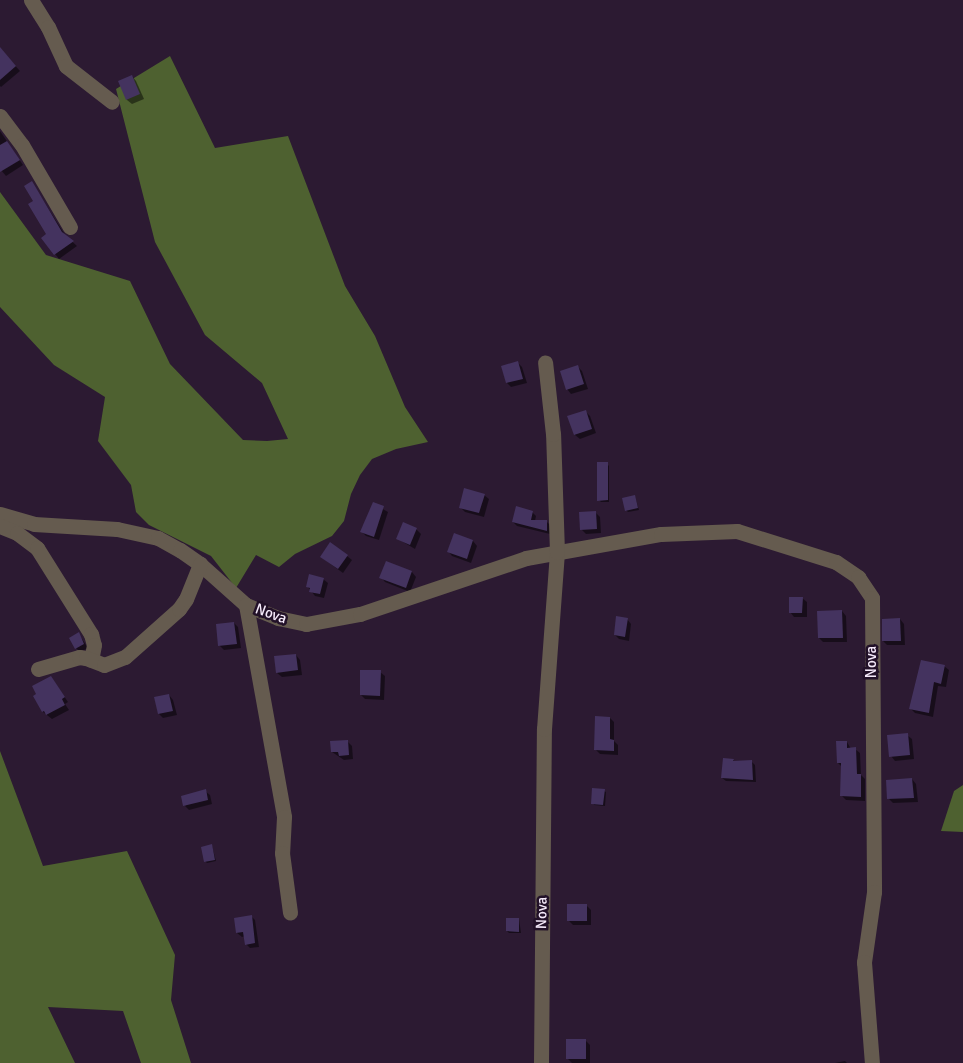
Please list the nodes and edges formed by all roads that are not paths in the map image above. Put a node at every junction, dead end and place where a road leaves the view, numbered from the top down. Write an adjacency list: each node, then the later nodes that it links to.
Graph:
1 (31, 0): 2 (street)
2 (112, 102)
3 (0, 116): 4 (street)
4 (70, 227)
5 (545, 362): 8 (street, Nova)
6 (0, 514): 9 (street, Nova)
7 (0, 526): 11 (street)
8 (557, 552): 10 (street, Nova); 14 (street, Nova); 15 (street, Nova)
9 (200, 564): 10 (street, Nova); 11 (street)
10 (246, 605): 13 (street)
11 (91, 660): 12 (street)
12 (38, 669)
13 (290, 912)
14 (541, 1063)
15 (872, 1063)

